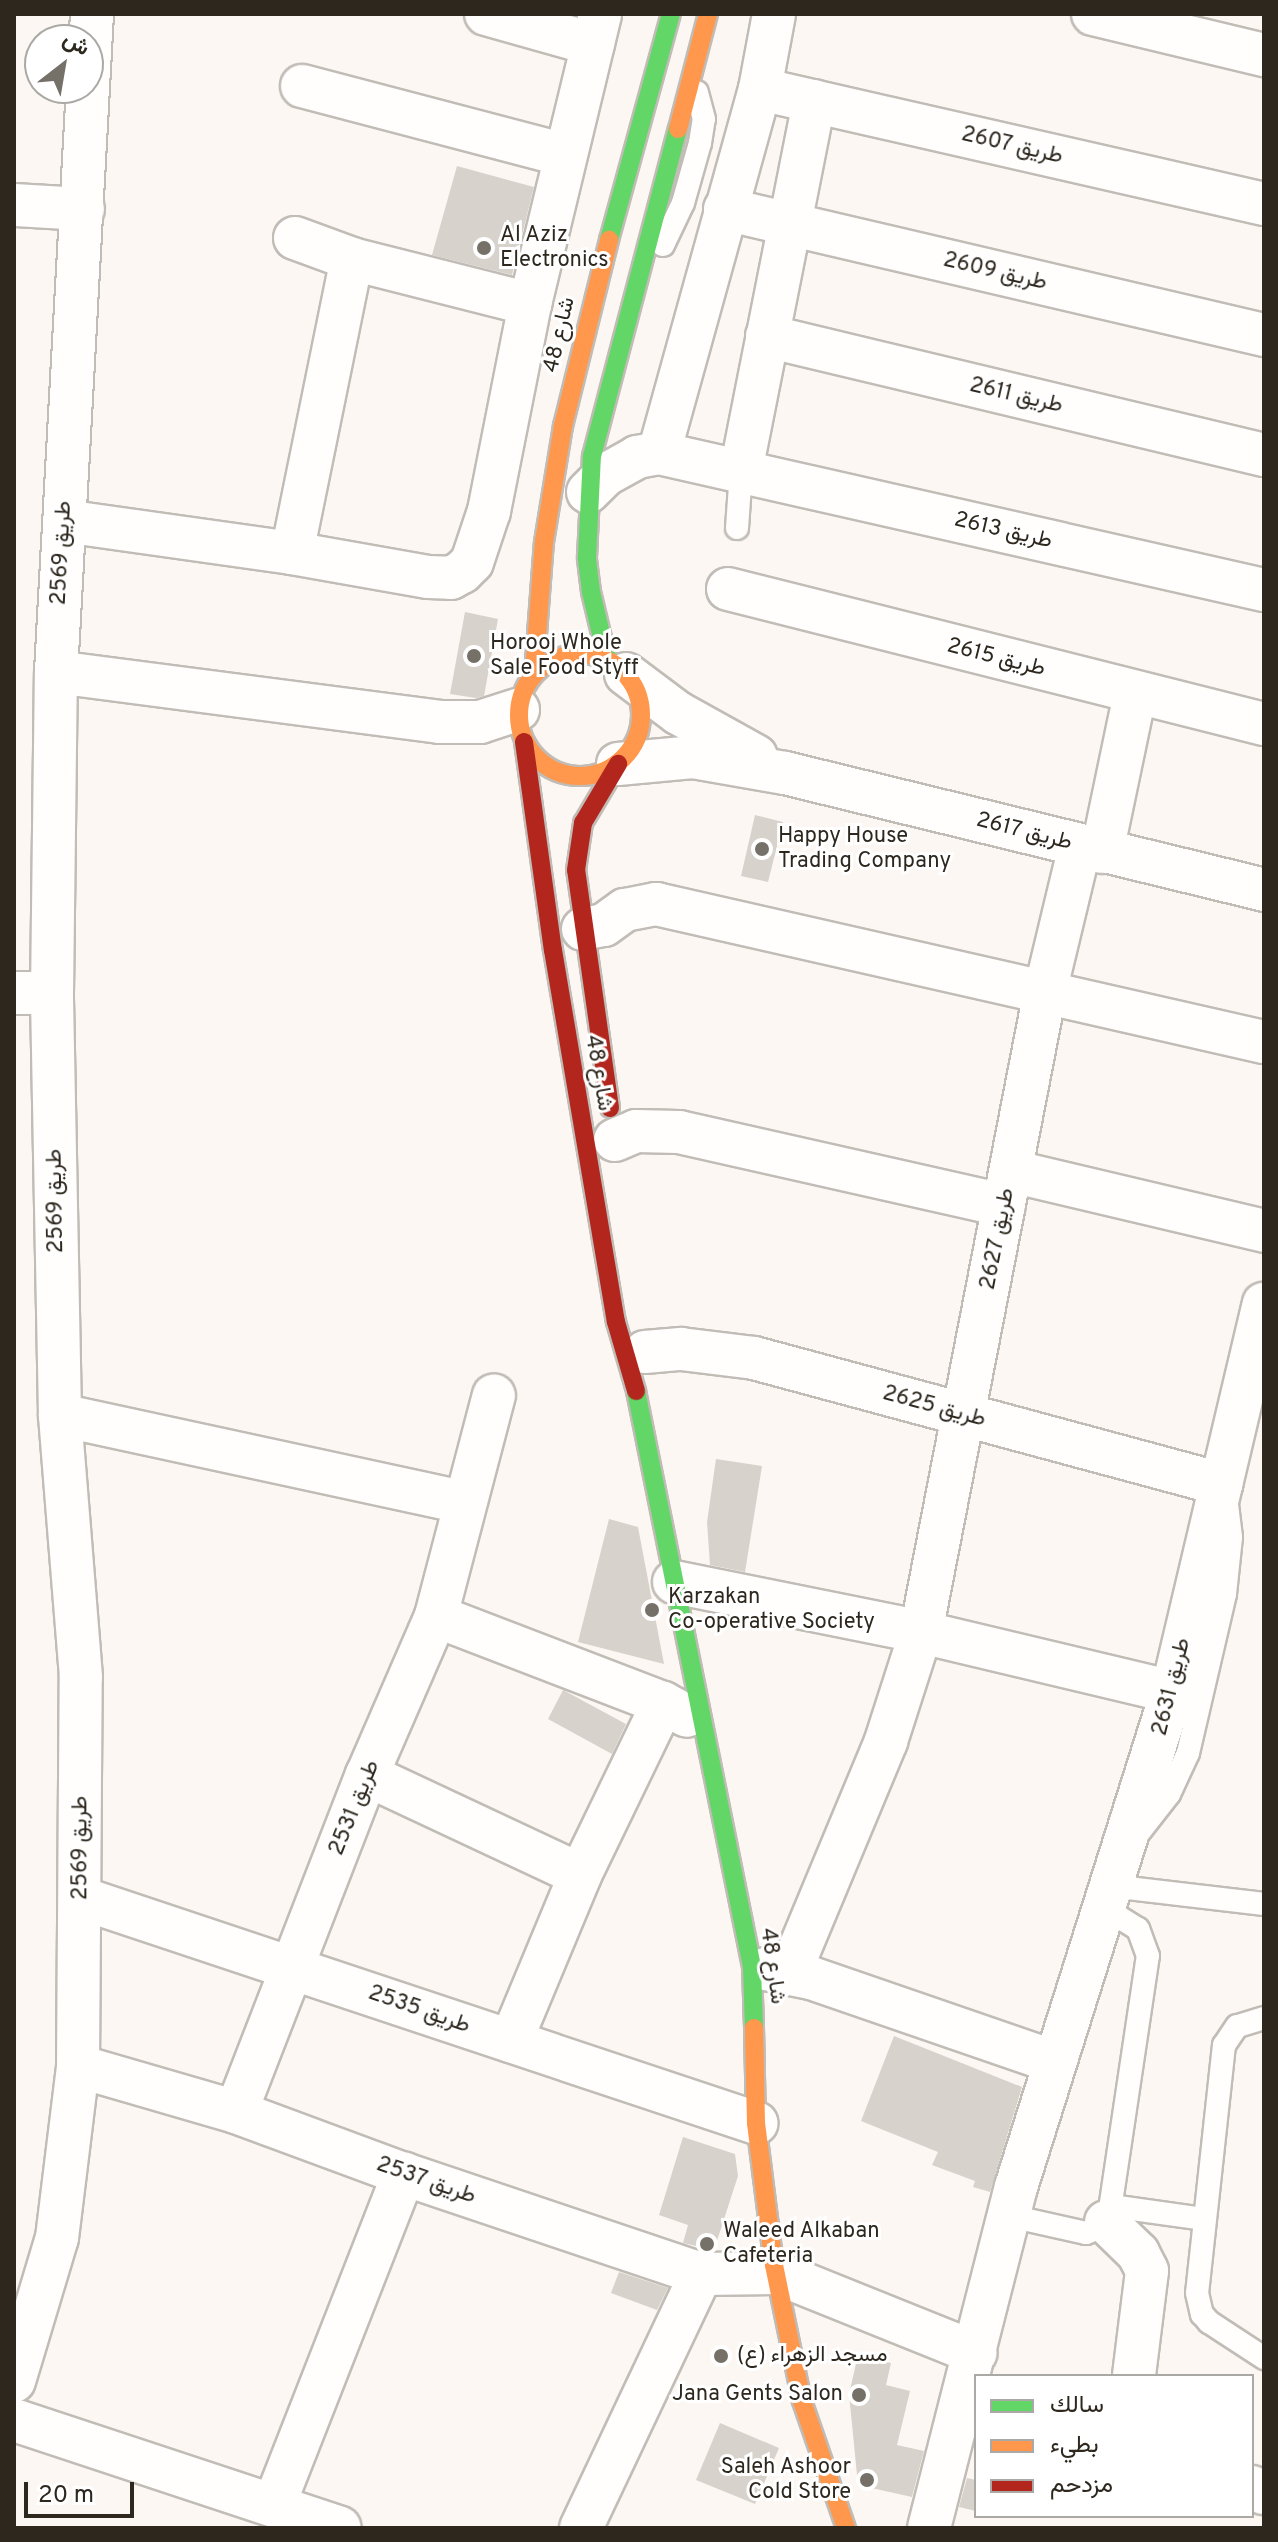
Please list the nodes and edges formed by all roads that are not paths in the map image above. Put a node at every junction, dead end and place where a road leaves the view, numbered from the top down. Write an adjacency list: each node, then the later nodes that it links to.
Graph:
1 (92, 14): 16 (street, طريق 2569)
2 (486, 14): 7 (street)
3 (671, 14): 32 (street, شارع 48)
4 (708, 14): 9 (street)
5 (774, 14): 11 (street)
6 (1093, 14): 8 (street)
7 (596, 29): 13 (street)
8 (1264, 55)
9 (692, 79): 21 (lane)
10 (302, 86): 13 (street)
11 (760, 89): 12 (street, طريق 2607); 17 (street)
12 (814, 101): 14 (street, طريق 2607); 18 (street)
13 (565, 155): 22 (street)
14 (1264, 204)
15 (14, 205): 16 (street)
16 (83, 209): 30 (street, طريق 2569)
17 (725, 209): 18 (street, طريق 2609); 25 (street)
18 (789, 225): 23 (street, طريق 2609); 24 (street)
19 (295, 238): 20 (street)
20 (352, 259): 22 (street); 33 (street)
21 (638, 278): 28 (street)
22 (530, 304): 29 (street)
23 (1264, 335)
24 (767, 336): 26 (street, طريق 2611); 27 (street)
25 (659, 453): 27 (street, طريق 2613); 28 (street)
26 (1264, 455)
27 (741, 471): 31 (lane); 35 (street, طريق 2613)
28 (588, 492): 36 (street)
29 (489, 511): 32 (street); 33 (street)
30 (64, 521): 33 (street); 37 (street, طريق 2569)
31 (737, 528)
32 (544, 542): 39 (street, شارع 48)
33 (292, 553)
34 (728, 589): 38 (street, طريق 2615)
35 (1264, 590)
36 (617, 667): 39 (street); 41 (street); 42 (street, طريق 2617)
37 (56, 672): 39 (street); 47 (street, طريق 2569)
38 (1135, 694): 40 (street, طريق 2615); 43 (street, طريق 2627)
39 (525, 709): 41 (street); 55 (street, شارع 48)
40 (1264, 724)
41 (618, 764): 42 (street, طريق 2617); 45 (street, شارع 48)
42 (785, 773): 43 (street, طريق 2617)
43 (1091, 849): 44 (street, طريق 2617); 46 (street, طريق 2627)
44 (1264, 890)
45 (583, 929): 46 (street); 49 (street, شارع 48)
46 (1045, 992): 48 (street); 50 (street, طريق 2627)
47 (33, 993): 56 (street, طريق 2569)
48 (1264, 1042)
49 (616, 1148): 50 (street)
50 (1008, 1188): 51 (street); 57 (street, طريق 2627)
51 (1264, 1231)
52 (1264, 1304): 58 (street, طريق 2631)
53 (645, 1340): 55 (street, شارع 48); 57 (street, طريق 2625)
54 (494, 1395): 59 (street, طريق 2531)
55 (641, 1408): 60 (street, شارع 48)
56 (60, 1415): 59 (street); 69 (street, طريق 2569)
57 (965, 1416): 58 (street, طريق 2625); 62 (street, طريق 2627)
58 (1221, 1484): 63 (street, طريق 2631); 68 (lane)
59 (464, 1502): 61 (street, طريق 2531)
60 (674, 1582): 62 (street); 65 (street, شارع 48)
61 (436, 1616): 64 (street); 66 (street, طريق 2531)
62 (921, 1632): 63 (street); 72 (street, طريق 2627)
63 (1172, 1692): 68 (street, طريق 2631)
64 (663, 1703): 65 (street); 67 (street)
65 (700, 1722): 72 (street, شارع 48)
66 (367, 1775): 67 (street); 71 (street, طريق 2531)
67 (580, 1875): 74 (street)
68 (1113, 1882): 70 (lane); 75 (street, طريق 2631); 80 (lane)
69 (81, 1898): 71 (street, طريق 2535); 76 (street, طريق 2569)
70 (1264, 1904)
71 (292, 1968): 74 (street, طريق 2535); 77 (street, طريق 2531)
72 (771, 1970): 75 (street); 78 (street, شارع 48)
73 (1264, 2018): 82 (lane)
74 (511, 2041): 78 (street, طريق 2535)
75 (1055, 2062): 81 (street, طريق 2631)
76 (78, 2066): 77 (street, طريق 2537); 88 (street, طريق 2569)
77 (236, 2112): 79 (street, طريق 2537)
78 (756, 2123): 83 (street, شارع 48)
79 (404, 2174): 84 (street, طريق 2537); 90 (street)
80 (1108, 2214): 81 (lane); 82 (lane); 87 (street)
81 (1010, 2216): 85 (street, طريق 2631)
82 (1203, 2219): 86 (lane)
83 (777, 2273): 84 (street, طريق 2537); 85 (street); 93 (street, شارع 48)
84 (701, 2274): 92 (street)
85 (976, 2353): 94 (street, طريق 2631)
86 (1264, 2358)
87 (1134, 2374)
88 (14, 2381)
89 (14, 2420): 90 (street)
90 (274, 2505): 91 (street)
91 (331, 2526)
92 (581, 2528)
93 (846, 2528)
94 (929, 2528)

